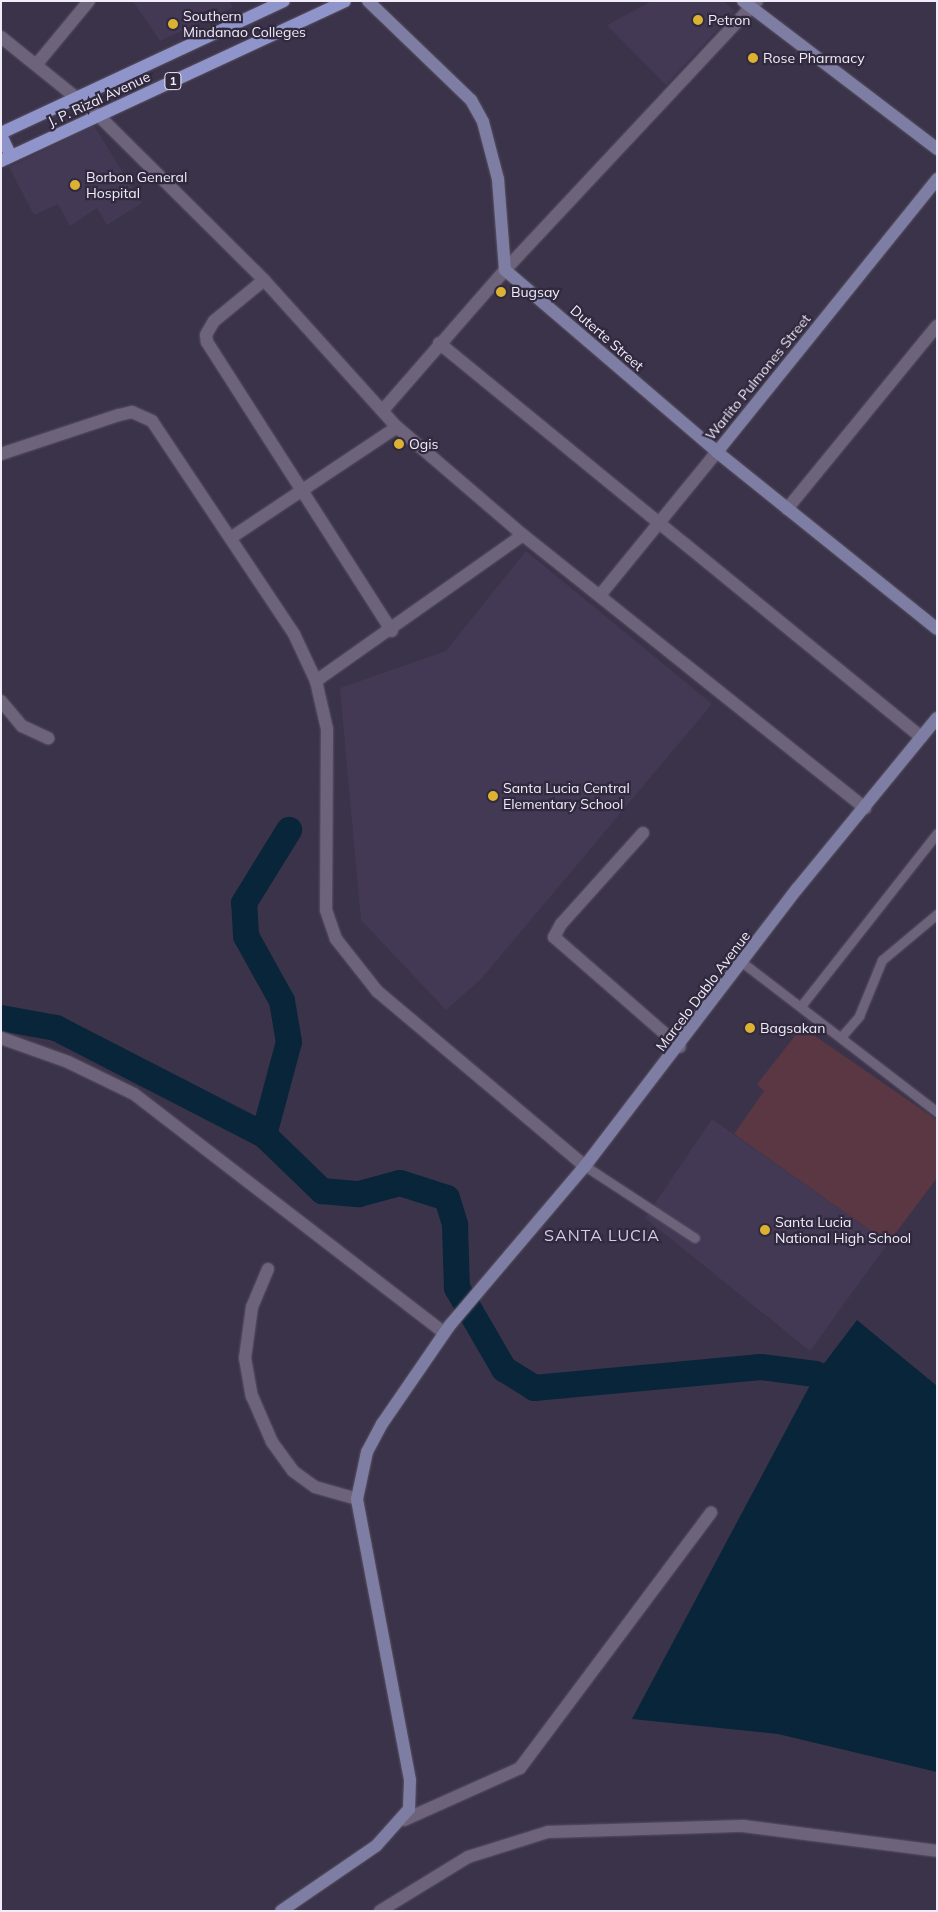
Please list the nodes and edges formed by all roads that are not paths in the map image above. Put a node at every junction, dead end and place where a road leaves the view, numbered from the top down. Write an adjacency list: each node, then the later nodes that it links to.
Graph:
1 (89, 1): 7 (street)
2 (284, 1): 8 (main road, J. P. Rizal Avenue / 1)
3 (345, 1): 9 (main road, J. P. Rizal Avenue / 1)
4 (368, 1): 14 (street)
5 (751, 3): 11 (street); 14 (street)
6 (1, 37): 7 (street)
7 (36, 64): 8 (street)
8 (79, 97): 9 (street); 10 (main road, J. P. Rizal Avenue / 1)
9 (99, 116): 12 (main road, J. P. Rizal Avenue / 1); 15 (street)
10 (1, 134): 12 (main road)
11 (937, 149)
12 (6, 158)
13 (937, 179): 20 (street, Warlito Pulmones Street)
14 (505, 270): 17 (street); 20 (street, Duterte Street)
15 (264, 280): 18 (street); 22 (street)
16 (937, 326): 23 (street)
17 (439, 343): 18 (street); 24 (street)
18 (383, 410): 19 (street)
19 (398, 427): 22 (street); 25 (street)
20 (717, 452): 23 (street, Duterte Street); 24 (street, Warlito Pulmones Street)
21 (1, 454): 26 (street)
22 (305, 491): 26 (street); 29 (street)
23 (786, 509): 28 (street, Duterte Street)
24 (657, 525): 27 (street, Warlito Pulmones Street); 33 (street)
25 (523, 535): 27 (street); 29 (street)
26 (232, 537): 30 (street)
27 (601, 594): 35 (street)
28 (937, 629)
29 (392, 631): 30 (street)
30 (316, 680): 45 (street)
31 (1, 701): 34 (street)
32 (937, 718): 33 (street, Marcelo Dablo Avenue)
33 (921, 737): 35 (street, Marcelo Dablo Avenue)
34 (48, 738)
35 (865, 808): 39 (street, Marcelo Dablo Avenue)
36 (643, 832): 43 (street)
37 (937, 832): 40 (lane)
38 (937, 914): 41 (lane)
39 (743, 963): 40 (lane); 43 (street, Marcelo Dablo Avenue)
40 (801, 1006): 41 (lane)
41 (841, 1037): 44 (lane)
42 (1, 1038): 48 (street)
43 (680, 1047): 45 (street, Marcelo Dablo Avenue)
44 (937, 1112)
45 (585, 1166): 46 (lane); 48 (street, Marcelo Dablo Avenue)
46 (695, 1238)
47 (268, 1269): 49 (street)
48 (447, 1329): 49 (street, Marcelo Dablo Avenue)
49 (357, 1499): 51 (street)
50 (711, 1513): 51 (street)
51 (404, 1820): 53 (street)
52 (937, 1851): 54 (street)
53 (281, 1911)
54 (380, 1911)

